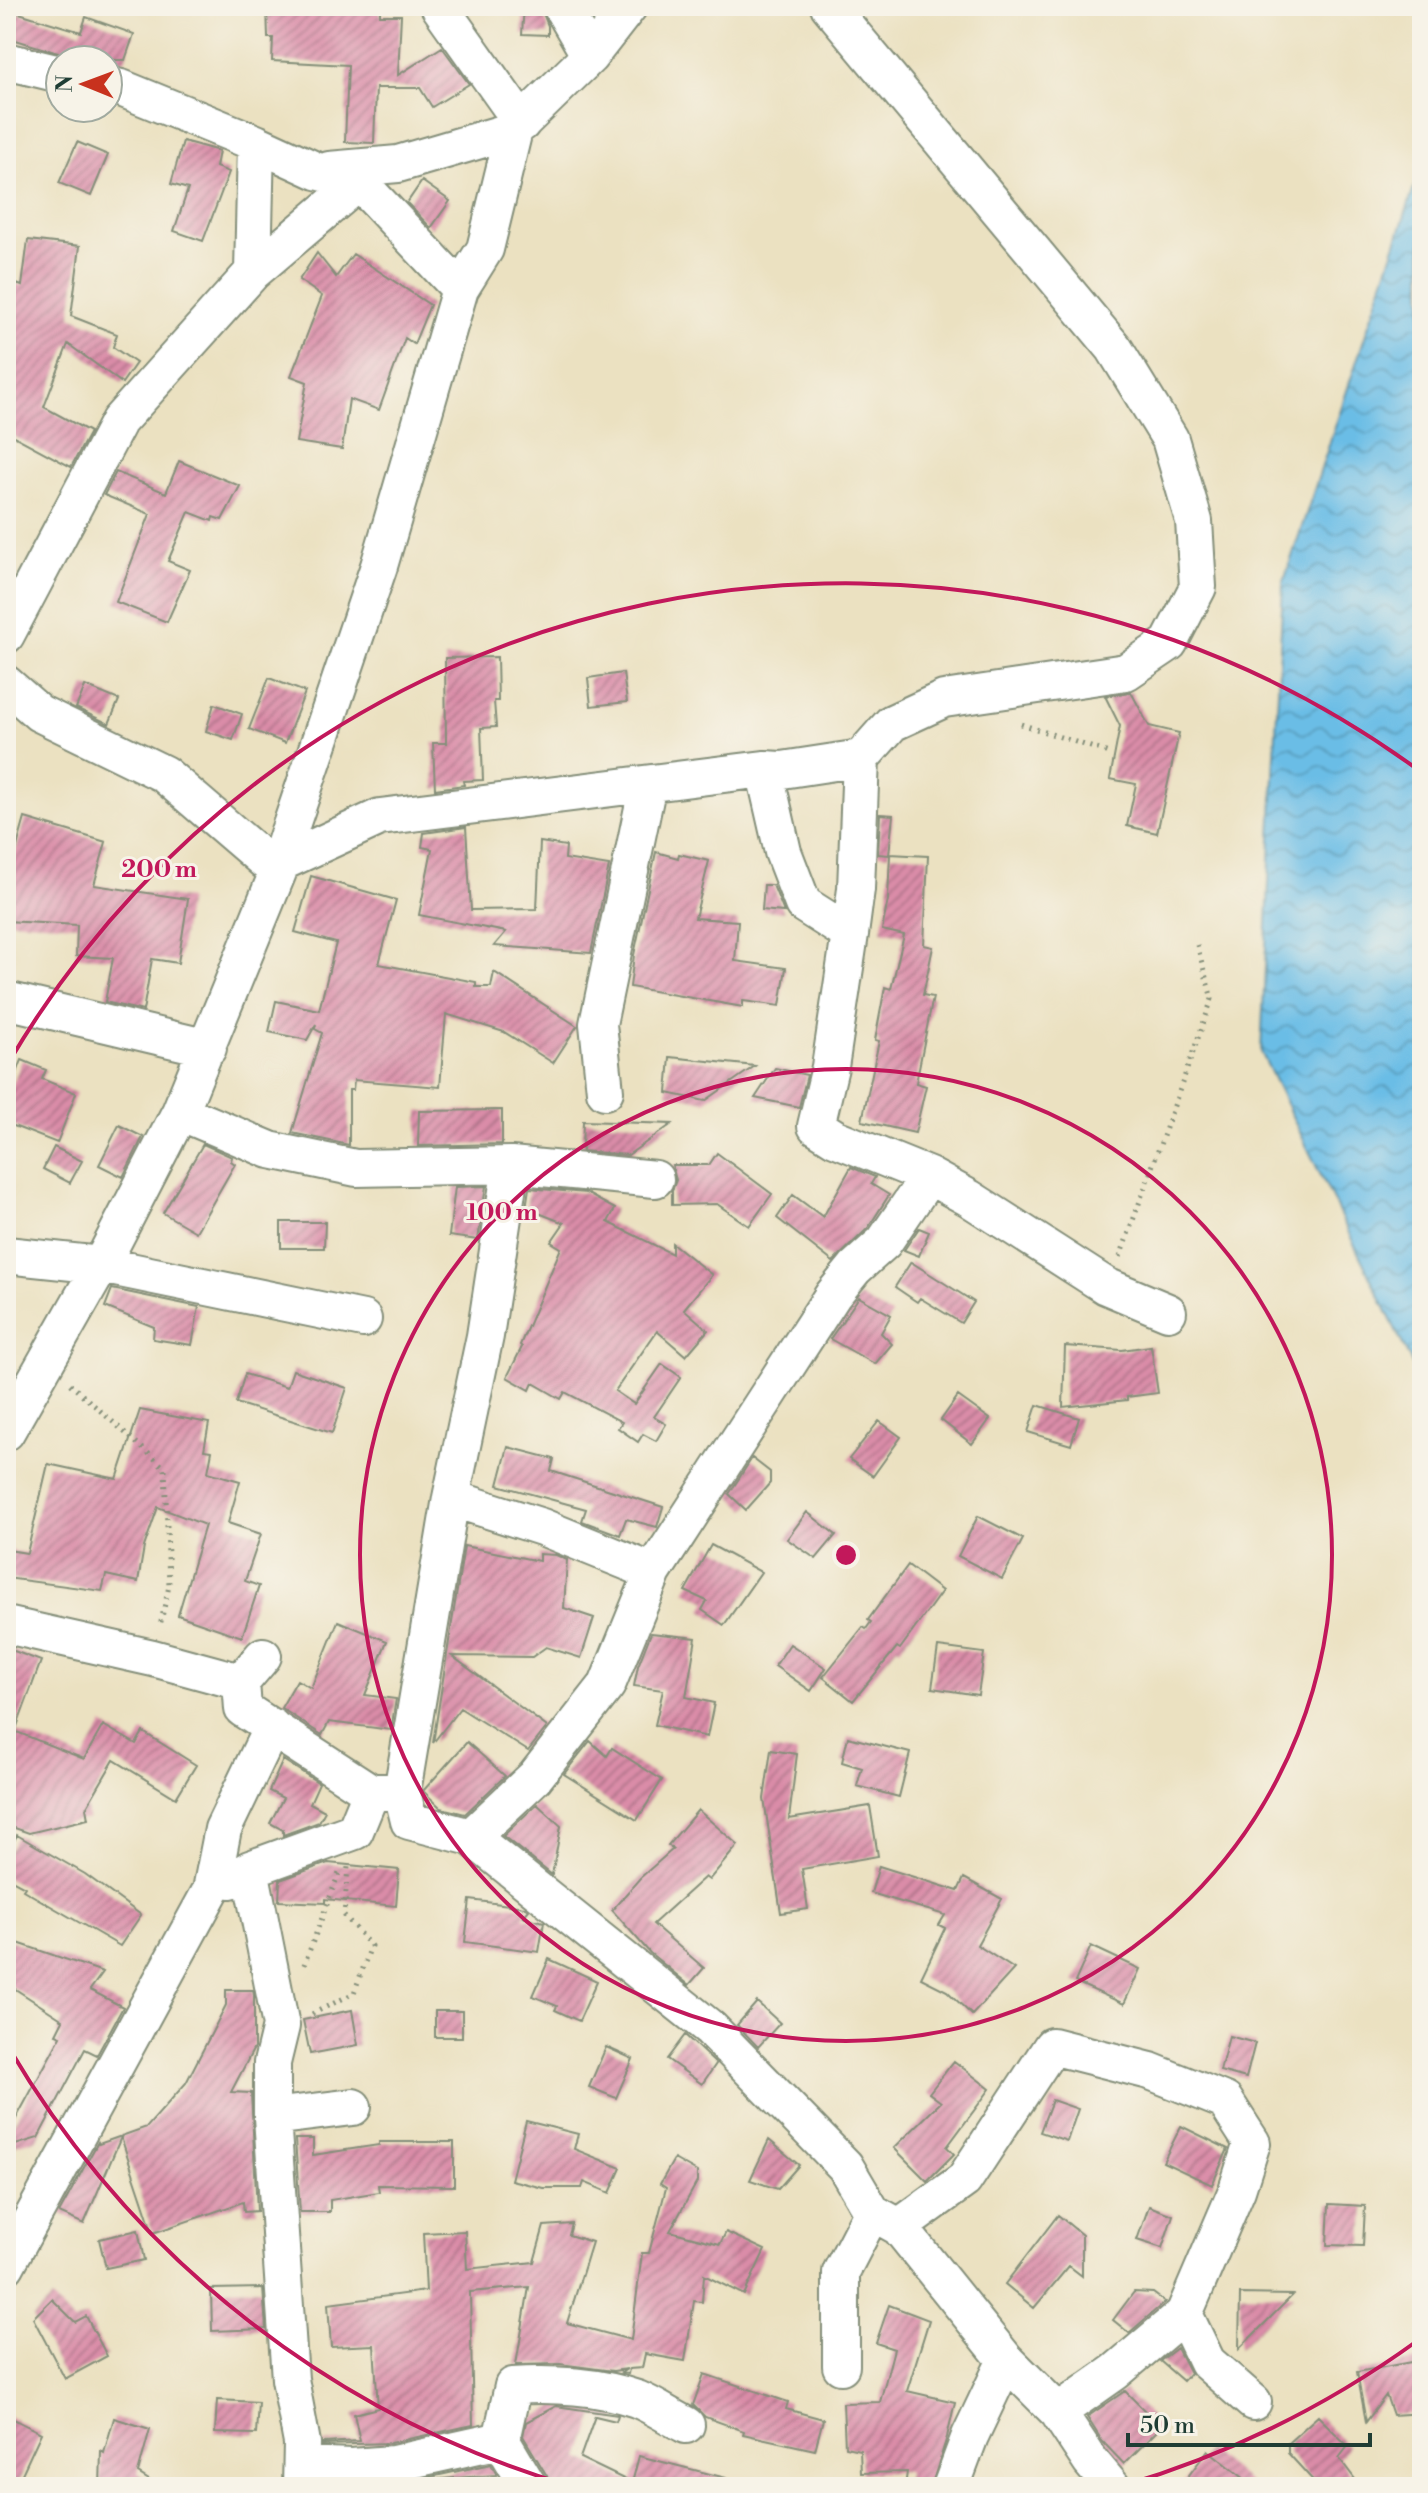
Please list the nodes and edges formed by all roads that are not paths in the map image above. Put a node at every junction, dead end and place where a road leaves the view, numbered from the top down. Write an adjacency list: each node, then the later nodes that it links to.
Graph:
1 (439, 6): 9 (street)
2 (561, 6): 5 (street)
3 (629, 6): 5 (street)
4 (829, 6): 17 (street)
5 (590, 56): 9 (street)
6 (6, 61): 7 (street)
7 (44, 70)
8 (124, 89): 10 (street)
9 (518, 126): 11 (street); 14 (street)
10 (256, 143): 11 (street); 13 (street)
11 (317, 171): 12 (street)
12 (359, 182): 13 (street); 14 (street)
13 (253, 272): 15 (street)
14 (460, 289): 20 (street)
15 (6, 635)
16 (6, 684): 20 (street)
17 (861, 758): 18 (street); 21 (street)
18 (764, 769): 19 (street); 21 (street)
19 (648, 784): 20 (street); 24 (street)
20 (278, 868): 23 (street)
21 (850, 934): 27 (street)
22 (6, 1000): 23 (street)
23 (208, 1048): 25 (street)
24 (605, 1091)
25 (180, 1112): 26 (street); 30 (street)
26 (511, 1165): 28 (street); 34 (street)
27 (929, 1176): 31 (street); 35 (street)
28 (655, 1179)
29 (6, 1255): 30 (street)
30 (101, 1265): 32 (street); 33 (street)
31 (1168, 1312)
32 (363, 1319)
33 (6, 1432)
34 (451, 1498): 35 (street); 38 (street)
35 (653, 1572): 39 (street)
36 (6, 1625): 37 (street)
37 (272, 1727): 38 (street); 41 (street)
38 (387, 1792): 39 (street); 40 (street)
39 (471, 1837): 44 (street)
40 (250, 1869): 41 (street); 43 (street)
41 (211, 1890): 45 (street)
42 (353, 2107): 43 (street)
43 (272, 2117): 53 (street)
44 (885, 2220): 46 (street); 47 (street); 48 (street)
45 (6, 2266)
46 (1184, 2314): 49 (street); 50 (street)
47 (1006, 2360): 50 (street); 55 (street)
48 (841, 2366)
49 (1253, 2402)
50 (1058, 2412): 56 (street)
51 (686, 2425): 52 (street)
52 (501, 2440): 53 (street); 54 (street)
53 (302, 2476)
54 (529, 2487)
55 (951, 2487)
56 (1112, 2487)

